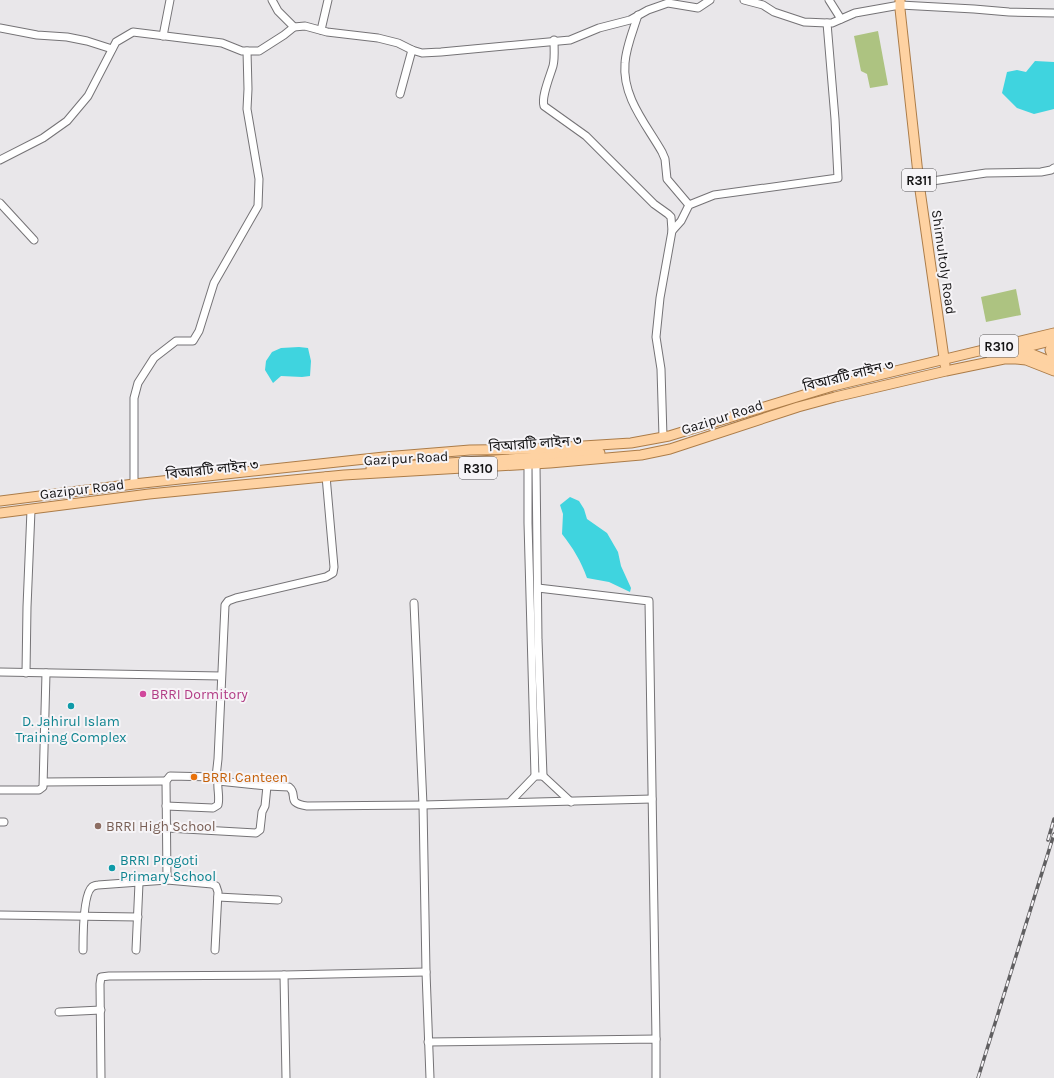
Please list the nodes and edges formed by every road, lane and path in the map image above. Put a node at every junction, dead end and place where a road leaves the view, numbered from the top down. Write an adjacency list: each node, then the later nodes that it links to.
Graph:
1 (170, 0): 17 (street)
2 (272, 0): 14 (street)
3 (328, 0): 16 (street)
4 (710, 0): 9 (street)
5 (744, 0): 13 (street)
6 (829, 0): 12 (street)
7 (668, 2): 9 (street); 11 (street)
8 (900, 2): 10 (street); 12 (street); 25 (main road, Shimultoly Road / R311)
9 (686, 3)
10 (1054, 13)
11 (638, 15): 18 (street); 27 (street)
12 (841, 19): 13 (street)
13 (827, 23): 27 (street)
14 (294, 27): 16 (street); 21 (street)
15 (0, 28): 19 (street)
16 (321, 30): 20 (street)
17 (163, 36): 19 (street); 21 (street)
18 (554, 40): 20 (street); 28 (street)
19 (112, 49): 23 (street)
20 (412, 50): 22 (street)
21 (247, 51): 39 (street)
22 (400, 94)
23 (0, 160)
24 (1054, 168): 25 (street)
25 (919, 183): 34 (main road, Shimultoly Road / R311)
26 (0, 203): 29 (street)
27 (689, 206): 28 (street)
28 (672, 231): 36 (street)
29 (34, 240)
30 (1054, 333): 34 (main road, R310)
31 (1054, 340): 32 (main road, বিআরটি লাইন ৩); 33 (main road)
32 (1014, 351): 33 (main road, বিআরটি লাইন ৩); 34 (main road, বিআরটি লাইন ৩)
33 (1054, 362)
34 (945, 365): 35 (main road, R310); 36 (main road, Gazipur Road / R310); 37 (main road, Gazipur Road / R310); 41 (main road, বিআরটি লাইন ৩)
35 (1054, 371)
36 (663, 437): 39 (main road, Gazipur Road / R310)
37 (532, 464): 38 (main road, Gazipur Road / R310); 44 (street); 50 (street)
38 (326, 476): 42 (main road, Gazipur Road / R310); 49 (street)
39 (134, 484): 40 (main road, Gazipur Road / R310)
40 (0, 501)
41 (0, 508)
42 (31, 510): 43 (main road, Gazipur Road / R310); 47 (street)
43 (0, 513)
44 (538, 588): 50 (street); 56 (street)
45 (414, 603): 59 (street)
46 (0, 672): 47 (street)
47 (26, 673): 48 (street)
48 (46, 673): 49 (street); 53 (street)
49 (221, 676): 51 (street)
50 (539, 776): 57 (street); 58 (street)
51 (217, 779): 52 (street); 54 (street); 60 (street)
52 (166, 781): 53 (street); 60 (street)
53 (44, 782): 55 (street)
54 (267, 786): 59 (street); 61 (street)
55 (0, 790)
56 (652, 799): 58 (street); 76 (street)
57 (510, 802): 58 (street); 59 (street)
58 (570, 802)
59 (423, 805): 72 (street)
60 (166, 806): 61 (street)
61 (167, 828): 62 (street)
62 (167, 880): 63 (street); 64 (street)
63 (139, 883): 67 (street); 68 (street)
64 (218, 897): 65 (street); 71 (street)
65 (278, 900)
66 (0, 916): 67 (street)
67 (83, 916): 68 (street); 69 (street)
68 (138, 916): 70 (street)
69 (83, 950)
70 (136, 950)
71 (215, 950)
72 (426, 972): 73 (street); 77 (street)
73 (284, 975): 74 (street); 79 (street)
74 (101, 1010): 75 (street); 78 (street)
75 (58, 1012)
76 (656, 1039): 77 (street); 81 (street)
77 (428, 1042): 80 (street)
78 (101, 1078)
79 (286, 1078)
80 (430, 1078)
81 (656, 1078)

